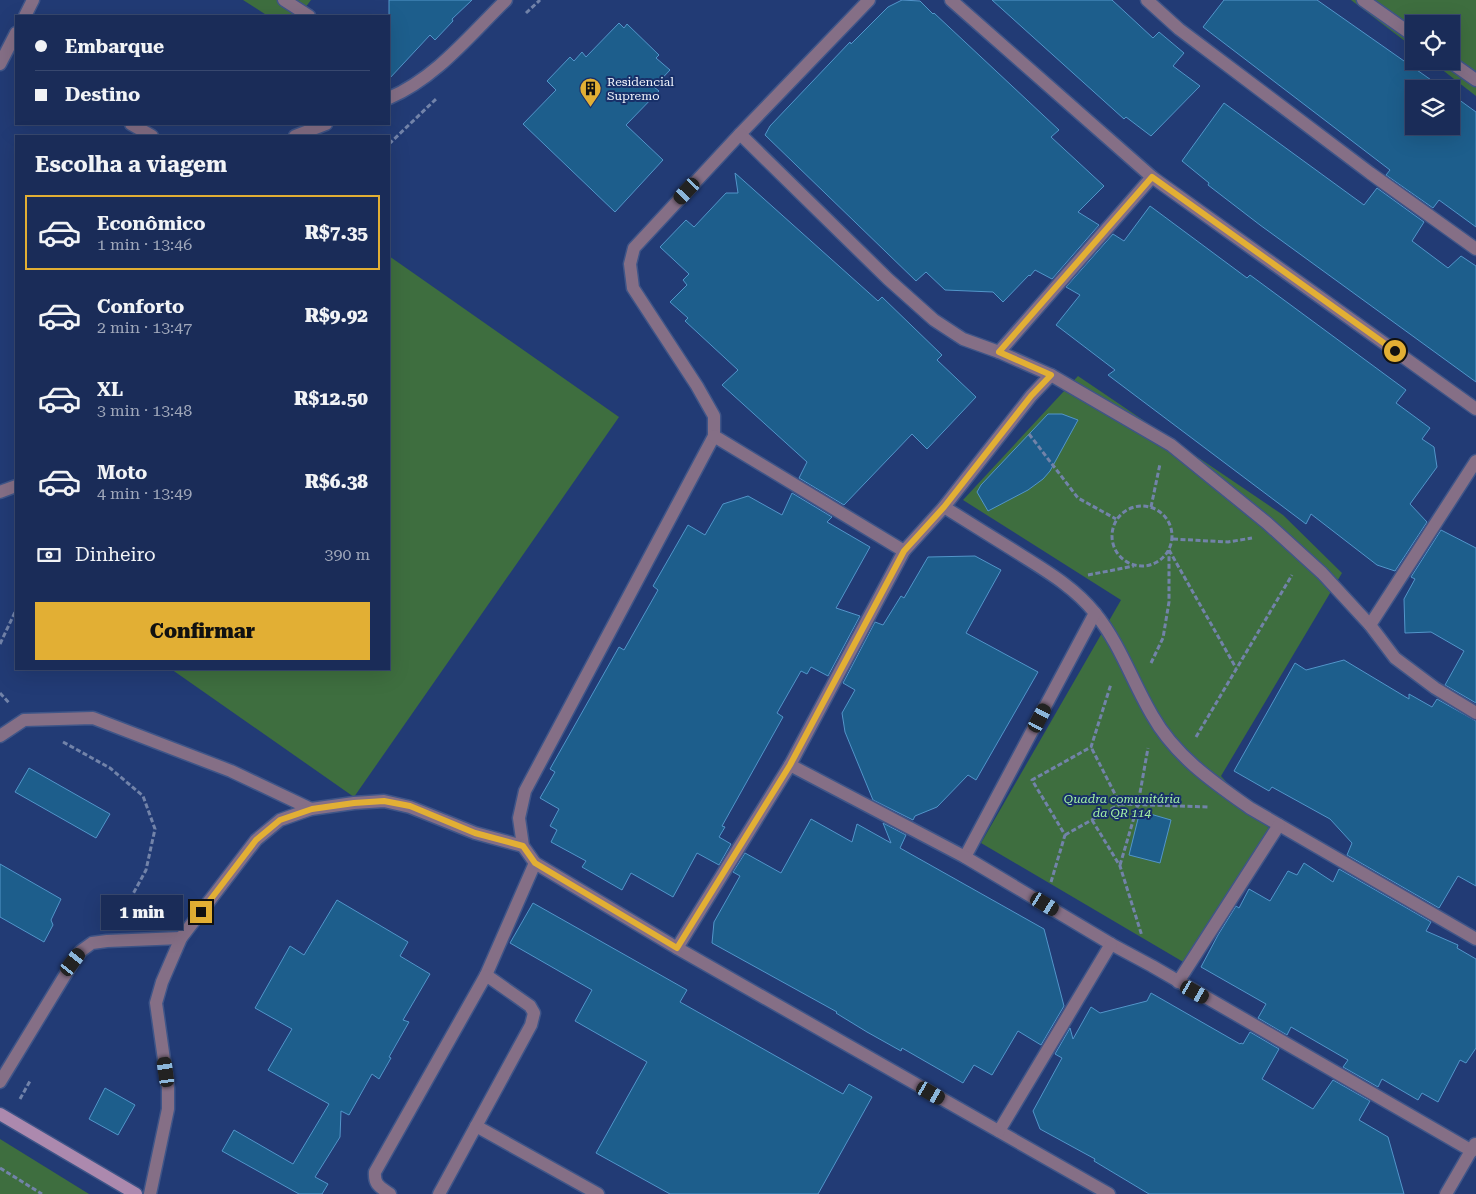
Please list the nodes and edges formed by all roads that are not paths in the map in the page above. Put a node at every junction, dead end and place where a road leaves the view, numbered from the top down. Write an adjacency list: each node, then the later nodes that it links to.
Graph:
1 (33, 0): 8 (street)
2 (284, 0): 9 (street)
3 (506, 0): 16 (street)
4 (869, 0): 19 (street)
5 (951, 0): 22 (street)
6 (1147, 0): 23 (street)
7 (1363, 0): 10 (street)
8 (26, 15)
9 (307, 15)
10 (1405, 30)
11 (15, 38): 12 (street)
12 (12, 55): 13 (street)
13 (0, 64)
14 (1460, 68): 15 (street)
15 (1476, 80)
16 (390, 95)
17 (133, 125): 20 (street)
18 (323, 125): 21 (street)
19 (740, 134): 24 (street); 27 (street)
20 (150, 135)
21 (298, 135)
22 (1152, 177): 24 (street); 26 (street)
23 (1476, 249)
24 (999, 352): 25 (street)
25 (1051, 375): 31 (street); 34 (street)
26 (1476, 409)
27 (714, 436): 32 (street); 40 (street)
28 (1476, 461): 34 (street)
29 (15, 486): 30 (street)
30 (0, 492)
31 (944, 507): 32 (street); 33 (street)
32 (904, 551): 37 (street)
33 (1096, 613): 39 (street); 41 (street)
34 (1370, 625): 35 (street)
35 (1476, 713)
36 (0, 736): 38 (street)
37 (790, 765): 41 (street); 46 (street)
38 (312, 809): 40 (street); 43 (street)
39 (1279, 825): 44 (street); 48 (street)
40 (523, 846): 42 (street)
41 (965, 857): 45 (street)
42 (535, 863): 46 (street); 47 (street)
43 (181, 938): 49 (street); 55 (street)
44 (1476, 939)
45 (1111, 944): 48 (street); 52 (street)
46 (677, 948): 52 (street)
47 (486, 976): 51 (street); 56 (street)
48 (1178, 982): 53 (street)
49 (0, 1082)
50 (4, 1117): 54 (main road)
51 (476, 1126): 57 (street); 58 (street)
52 (999, 1131): 59 (street)
53 (1474, 1147): 60 (street)
54 (136, 1194)
55 (150, 1194)
56 (390, 1194)
57 (439, 1194)
58 (598, 1194)
59 (1109, 1194)
60 (1446, 1194)

